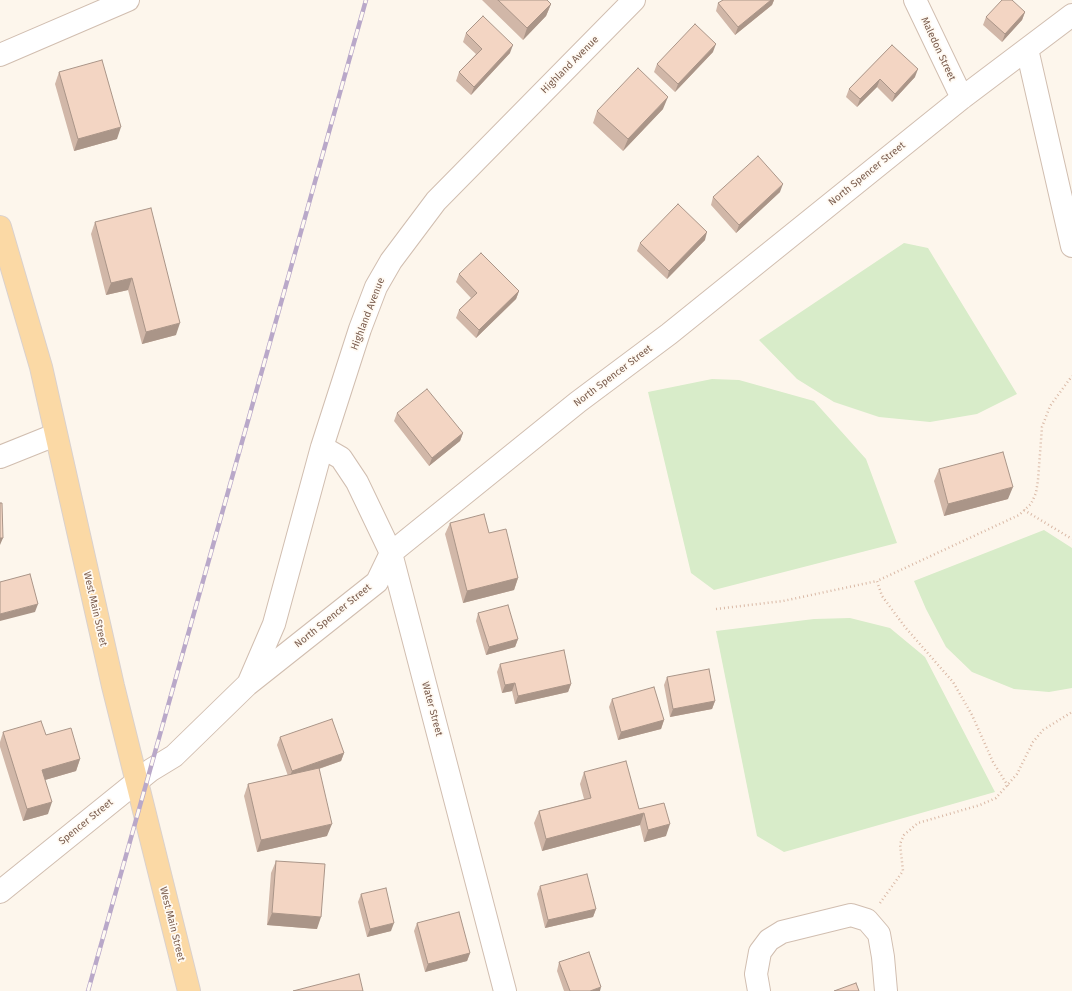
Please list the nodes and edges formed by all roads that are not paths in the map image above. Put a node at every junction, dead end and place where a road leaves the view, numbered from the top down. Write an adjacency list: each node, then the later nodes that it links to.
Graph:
1 (128, 0): 6 (street)
2 (634, 0): 11 (street, Highland Avenue)
3 (915, 0): 7 (street, Maledon Street)
4 (1072, 15): 5 (street, North Spencer Street)
5 (1027, 48): 7 (street, North Spencer Street); 9 (street)
6 (0, 55)
7 (962, 98): 13 (street, North Spencer Street)
8 (0, 227): 10 (main road, West Main Street)
9 (1072, 246)
10 (55, 435): 12 (street); 16 (main road, West Main Street)
11 (322, 447): 13 (street, Water Street); 14 (street, Highland Avenue)
12 (0, 456)
13 (391, 553): 14 (street, North Spencer Street); 19 (street, Water Street)
14 (247, 685): 15 (street, North Spencer Street)
15 (174, 756): 16 (street, Spencer Street)
16 (136, 782): 17 (street, Spencer Street); 18 (main road, West Main Street)
17 (0, 892)
18 (189, 991)
19 (505, 991)
20 (759, 991): 21 (street)
21 (886, 991)

